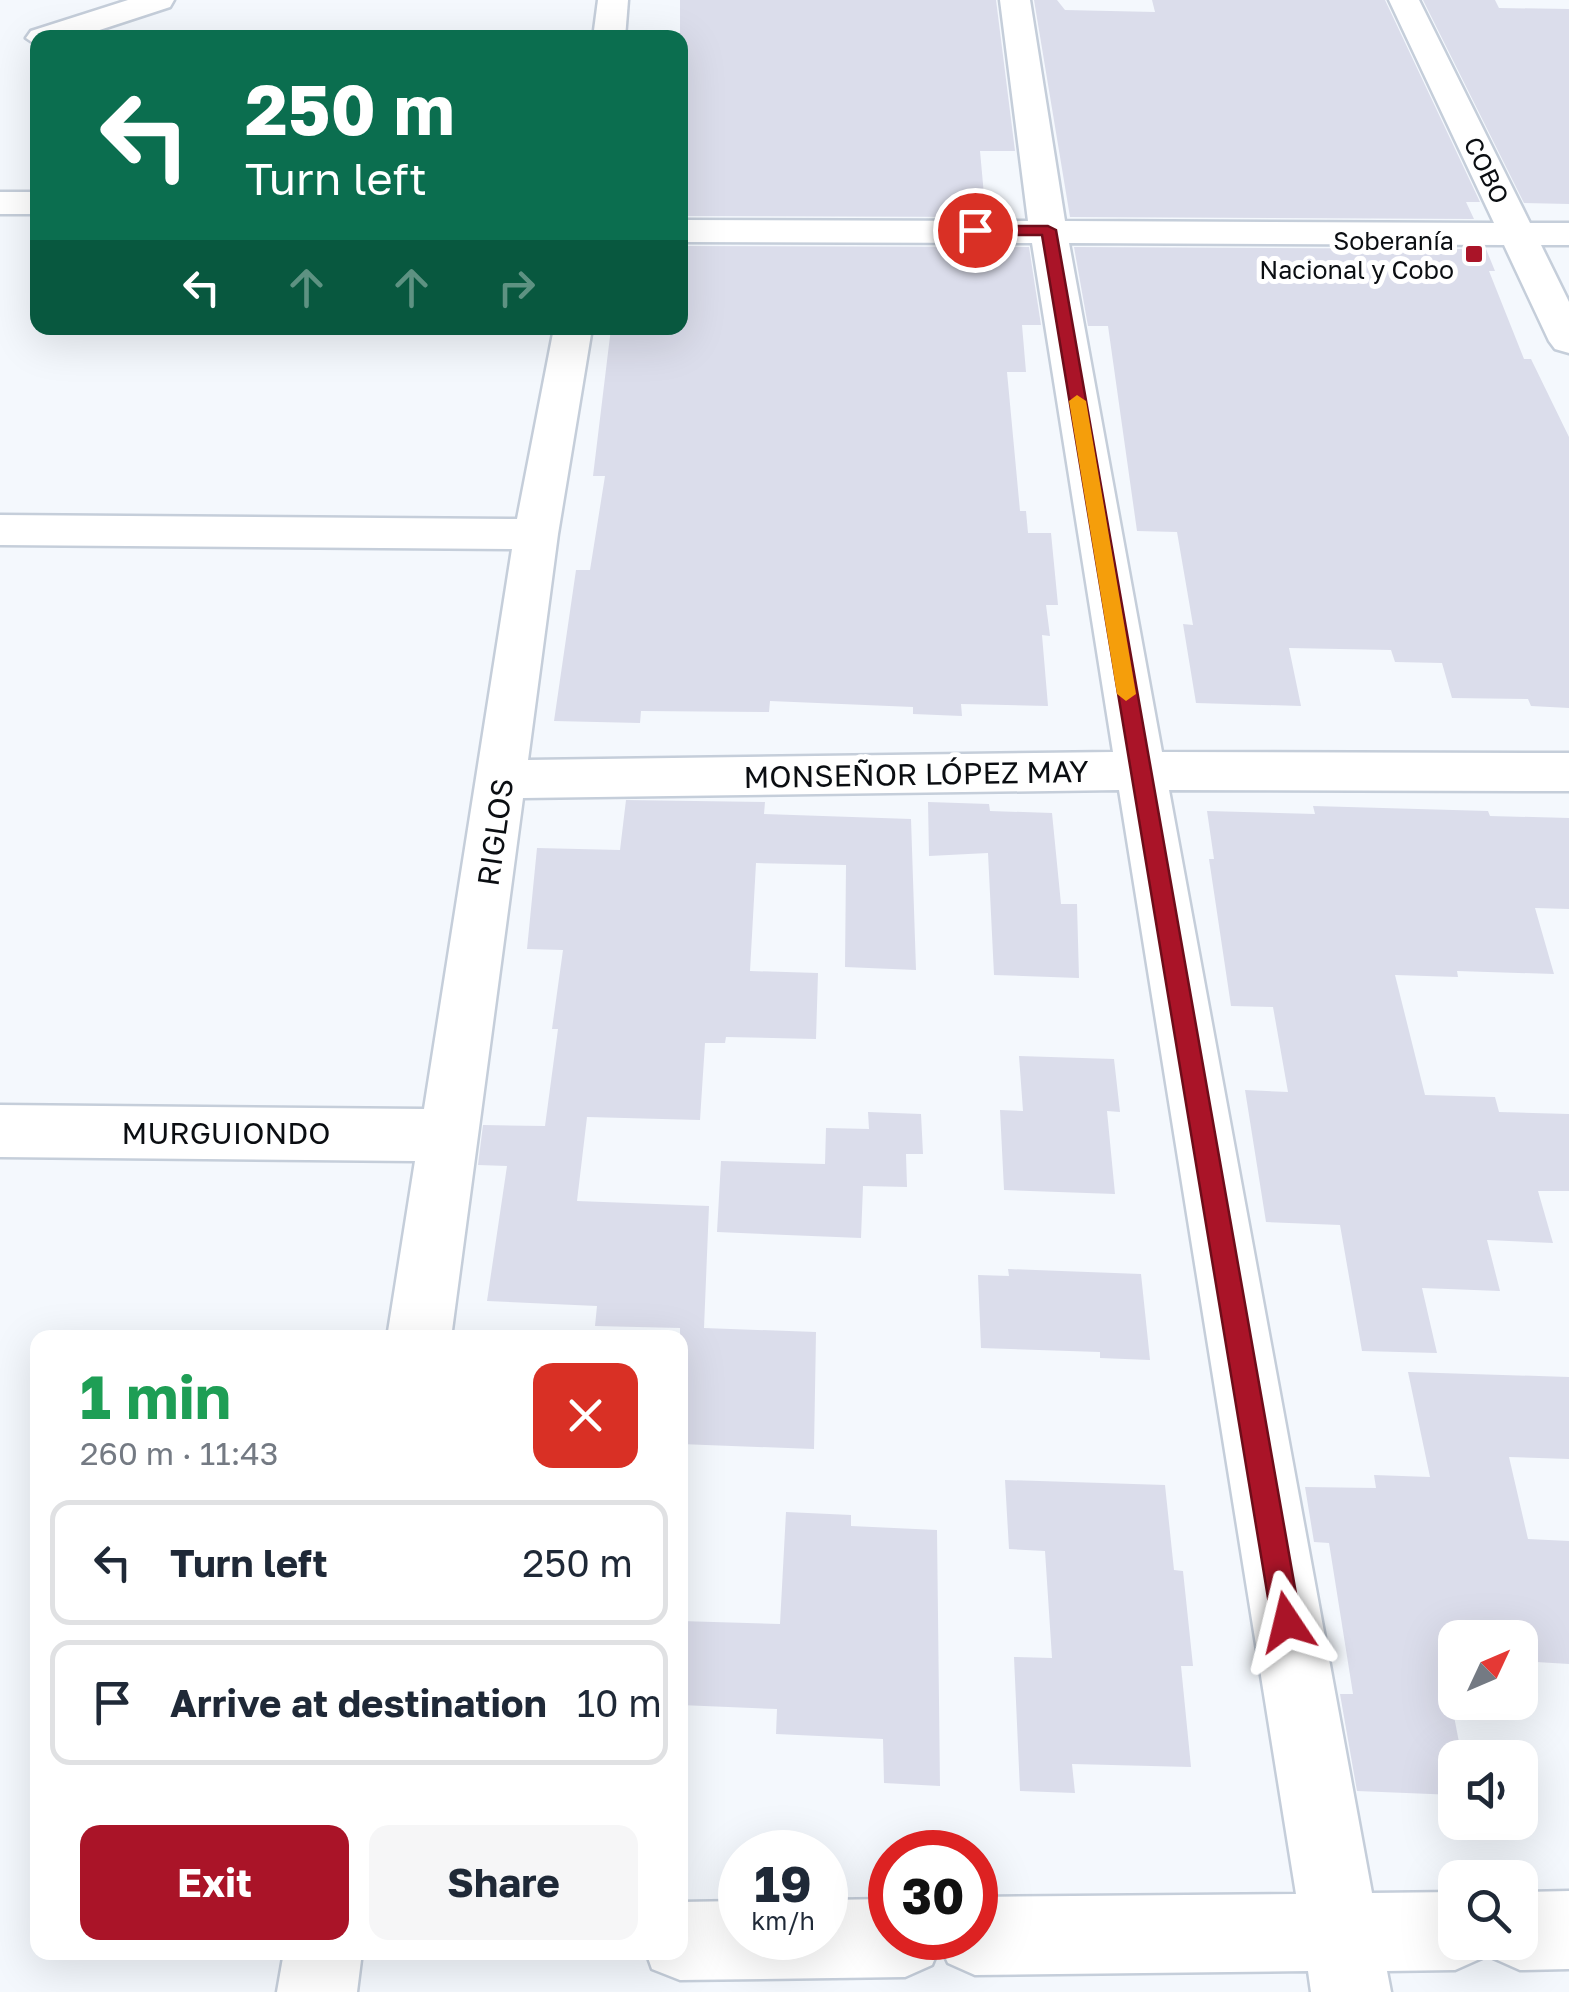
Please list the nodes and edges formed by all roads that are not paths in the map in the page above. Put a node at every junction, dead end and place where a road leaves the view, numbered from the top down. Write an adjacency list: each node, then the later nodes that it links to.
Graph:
1 (160, 0): 5 (street)
2 (613, 0): 6 (street)
3 (1015, 0): 9 (street)
4 (1404, 0): 11 (street, COBO)
5 (65, 30)
6 (610, 30)
7 (0, 202): 8 (street)
8 (30, 203)
9 (1048, 230): 10 (street); 11 (street); 17 (street)
10 (688, 231)
11 (1518, 234): 12 (street); 14 (street, COBO)
12 (1569, 234)
13 (573, 335): 16 (street, RIGLOS)
14 (1569, 341)
15 (0, 530): 16 (street)
16 (536, 534): 19 (street, RIGLOS)
17 (1140, 771): 18 (street, MONSEÑOR LÓPEZ MAY); 19 (street, MONSEÑOR LÓPEZ MAY); 30 (street)
18 (1569, 772)
19 (502, 779): 21 (street, RIGLOS)
20 (0, 1131): 21 (street, MURGUIONDO)
21 (451, 1135): 22 (street, RIGLOS)
22 (421, 1330)
23 (1538, 1930): 24 (street)
24 (1569, 1930)
25 (1438, 1936): 30 (street)
26 (868, 1938): 28 (street)
27 (998, 1938): 30 (street)
28 (688, 1941)
29 (323, 1960): 31 (street)
30 (1346, 1961)
31 (317, 1992)

